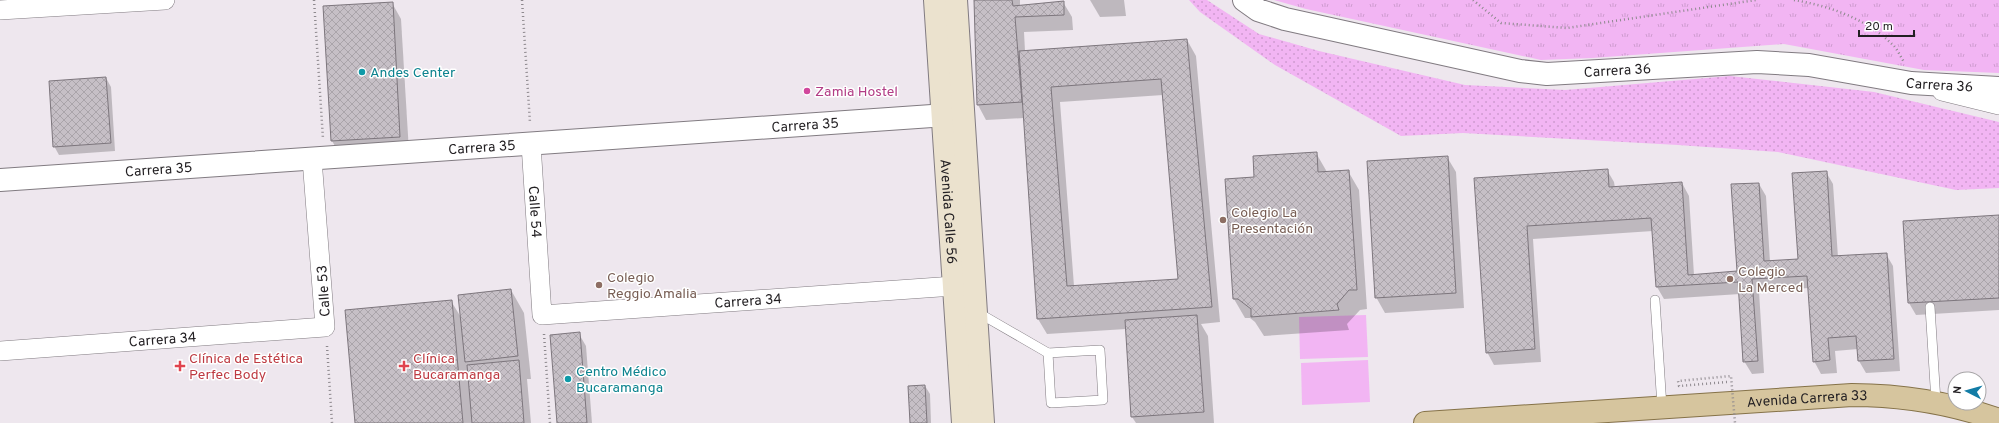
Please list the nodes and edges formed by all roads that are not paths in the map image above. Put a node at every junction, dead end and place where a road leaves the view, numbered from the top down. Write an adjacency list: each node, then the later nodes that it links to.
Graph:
1 (165, 0): 5 (street)
2 (935, 0): 9 (main road, Avenida Calle 56)
3 (956, 0): 9 (main road, Avenida Calle 56)
4 (1244, 0): 6 (street, Carrera 36)
5 (0, 10)
6 (1911, 83): 7 (street, Carrera 36); 8 (street)
7 (1999, 88)
8 (1999, 105)
9 (953, 115): 10 (street, Carrera 35); 13 (main road, Avenida Calle 56); 16 (main road, Avenida Calle 56)
10 (531, 144): 11 (street, Carrera 35); 17 (street, Calle 54)
11 (319, 159): 12 (street, Carrera 35); 18 (street, Calle 53)
12 (0, 180)
13 (954, 286): 17 (street, Carrera 34); 25 (main road, Avenida Calle 56)
14 (1654, 300): 22 (lane)
15 (1930, 307): 21 (lane)
16 (976, 311): 20 (lane); 26 (main road, Avenida Calle 56)
17 (542, 315)
18 (325, 327): 19 (street, Carrera 34)
19 (0, 351)
20 (1048, 353): 20 (lane)
21 (1936, 402): 22 (main road, Avenida Carrera 33); 24 (main road, Avenida Carrera 33)
22 (1662, 407): 23 (main road, Avenida Carrera 33)
23 (1614, 410): 27 (main road, Avenida Carrera 33); 28 (street, Avenida Carrera 33)
24 (1999, 420)
25 (963, 423)
26 (983, 423)
27 (1425, 423)
28 (1533, 423)

